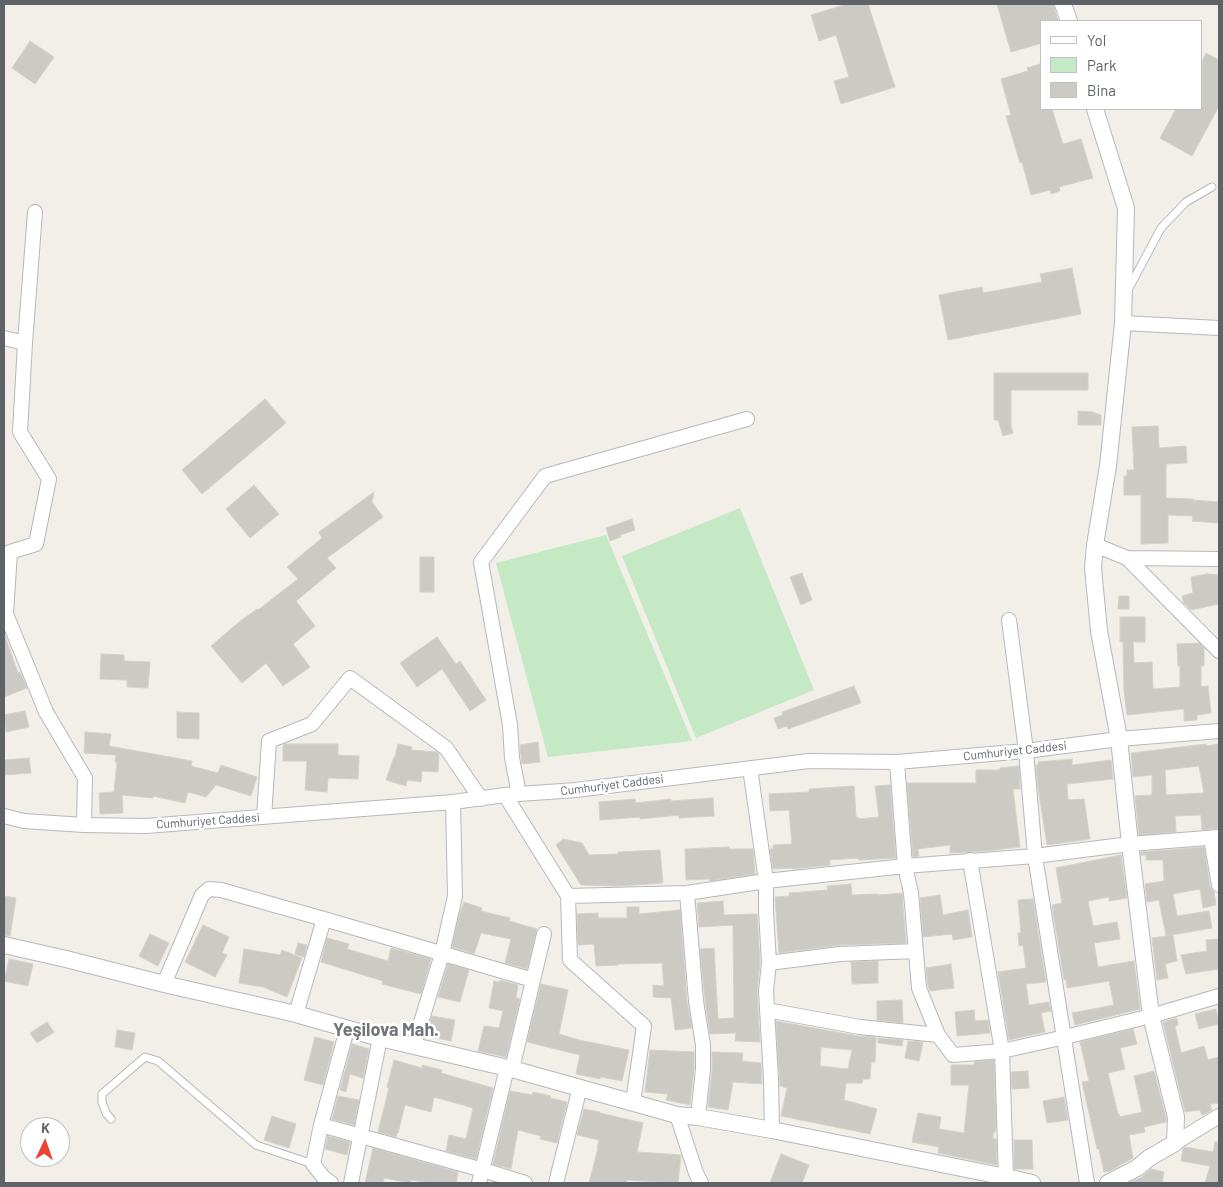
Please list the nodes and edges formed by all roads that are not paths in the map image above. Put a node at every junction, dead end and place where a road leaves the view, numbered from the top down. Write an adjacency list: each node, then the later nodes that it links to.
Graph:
1 (1063, 4): 2 (street)
2 (1068, 20)
3 (1095, 110): 6 (street)
4 (1212, 187): 6 (lane)
5 (35, 212): 10 (street)
6 (1123, 299): 7 (street)
7 (1122, 323): 8 (street); 12 (street)
8 (1219, 328)
9 (4, 338): 10 (street)
10 (24, 343): 13 (street)
11 (747, 419): 23 (street)
12 (1095, 545): 14 (street); 19 (street)
13 (7, 547): 29 (street)
14 (1127, 558): 15 (street); 17 (street)
15 (1219, 559)
16 (1009, 620): 20 (street)
17 (1219, 651)
18 (1219, 731): 19 (street, Cumhuriyet Caddesi)
19 (1118, 739): 20 (street, Cumhuriyet Caddesi); 31 (street)
20 (1026, 751): 21 (street, Cumhuriyet Caddesi); 32 (street)
21 (898, 762): 22 (street, Cumhuriyet Caddesi); 34 (street)
22 (750, 768): 23 (street, Cumhuriyet Caddesi); 35 (street)
23 (519, 794): 24 (street, Cumhuriyet Caddesi)
24 (505, 795): 25 (street, Cumhuriyet Caddesi); 38 (street)
25 (481, 799): 26 (street, Cumhuriyet Caddesi); 28 (street)
26 (453, 802): 28 (street, Cumhuriyet Caddesi); 43 (street)
27 (4, 816): 29 (street, Cumhuriyet Caddesi)
28 (264, 817): 29 (street, Cumhuriyet Caddesi)
29 (84, 825)
30 (1215, 838): 31 (street); 36 (street)
31 (1130, 844): 32 (street); 50 (street)
32 (1035, 856): 33 (street); 53 (street)
33 (970, 860): 34 (street); 56 (street)
34 (905, 866): 35 (street); 42 (street)
35 (766, 882): 37 (street); 44 (street)
36 (1219, 884)
37 (687, 893): 38 (street); 62 (street)
38 (568, 896): 59 (street)
39 (324, 919): 43 (street); 46 (street); 49 (street)
40 (544, 934): 45 (street)
41 (4, 945): 46 (street)
42 (916, 951): 44 (street); 52 (street)
43 (442, 954): 45 (street); 55 (street)
44 (769, 963): 48 (street)
45 (533, 980): 57 (street)
46 (164, 984): 49 (street)
47 (1219, 996): 50 (street)
48 (767, 1010): 52 (street); 65 (street)
49 (296, 1014): 51 (street)
50 (1151, 1016): 53 (street); 67 (street)
51 (347, 1029): 54 (street); 64 (street)
52 (938, 1035): 56 (street)
53 (1065, 1037): 56 (street); 78 (street)
54 (380, 1038): 55 (street); 66 (street)
55 (414, 1045): 57 (street)
56 (1002, 1051): 70 (street)
57 (510, 1069): 58 (street); 69 (street)
58 (580, 1087): 59 (street); 75 (street)
59 (633, 1102): 60 (street)
60 (677, 1115): 62 (street); 76 (street)
61 (1219, 1116): 67 (street)
62 (698, 1117): 65 (street)
63 (111, 1119): 68 (lane)
64 (321, 1126): 66 (street); 68 (street)
65 (772, 1130): 70 (street)
66 (361, 1136): 69 (street); 72 (street)
67 (1175, 1143): 79 (street)
68 (312, 1164): 71 (street)
69 (492, 1175): 73 (street); 74 (street)
70 (1006, 1177): 77 (street)
71 (330, 1183)
72 (351, 1183)
73 (479, 1183)
74 (525, 1183)
75 (556, 1183)
76 (700, 1183)
77 (1032, 1183)
78 (1087, 1183)
79 (1108, 1183)

